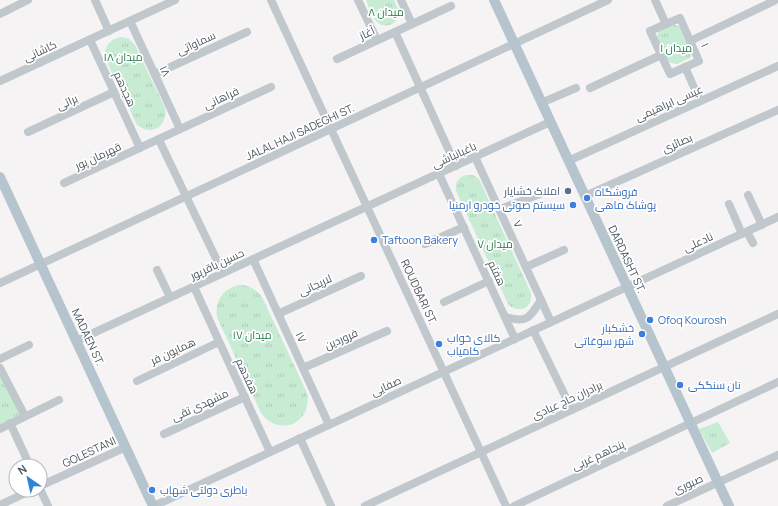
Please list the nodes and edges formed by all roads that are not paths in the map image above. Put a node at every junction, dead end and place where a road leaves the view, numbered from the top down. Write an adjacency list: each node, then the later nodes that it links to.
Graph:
1 (28, 0): 13 (street)
2 (95, 0): 17 (street)
3 (175, 0): 14 (street, کاشانی)
4 (271, 0): 39 (street, ROUDBARI ST.)
5 (358, 0): 21 (street)
6 (401, 0): 15 (street)
7 (494, 0): 23 (main road, DARDASHT ST.)
8 (608, 0): 10 (street, JALAL HAJI SADEGHI ST.)
9 (655, 0): 16 (street)
10 (599, 2): 23 (street, JALAL HAJI SADEGHI ST.)
11 (774, 2): 22 (street)
12 (451, 6): 15 (street, آغاز)
13 (0, 14)
14 (130, 21): 17 (street, کاشانی); 28 (street, ۱۸)
15 (412, 24): 19 (street, آغاز)
16 (666, 24): 22 (street, ۱); 24 (street, ۱)
17 (109, 31): 20 (street, کاشانی)
18 (247, 32): 28 (street, سماواتی)
19 (394, 32): 21 (street, آغاز); 31 (street)
20 (90, 40): 29 (street, کاشانی); 34 (street, هجدهم)
21 (377, 40): 25 (street, آغاز)
22 (690, 41): 27 (street, ۱)
23 (514, 44): 31 (street, JALAL HAJI SADEGHI ST.); 36 (main road, DARDASHT ST.)
24 (661, 54): 27 (street, ۱); 33 (street)
25 (337, 59)
26 (778, 66): 35 (street, عیسی ابراهیمی)
27 (685, 67): 35 (street)
28 (154, 74): 40 (street, ۱۸)
29 (0, 81)
30 (271, 87): 40 (street, فراهانی)
31 (420, 88): 39 (street, JALAL HAJI SADEGHI ST.); 46 (street)
32 (576, 88): 36 (street)
33 (590, 88)
34 (114, 92): 41 (street, براتی); 43 (street, هجدهم)
35 (700, 101): 45 (street, عیسی ابراهیمی)
36 (541, 103): 38 (main road, DARDASHT ST.)
37 (778, 110): 52 (street, بصائری)
38 (550, 122): 44 (street, باغبانباشی); 45 (main road, DARDASHT ST.)
39 (331, 129): 53 (street, JALAL HAJI SADEGHI ST.); 55 (street, ROUDBARI ST.)
40 (180, 130): 42 (street, فراهانی)
41 (28, 132)
42 (159, 140): 43 (street, قهرمان پور); 53 (street)
43 (140, 148): 49 (street, قهرمان پور)
44 (475, 157): 46 (street, باغبانباشی); 56 (street, ۷)
45 (568, 161): 52 (main road, DARDASHT ST.)
46 (456, 166): 47 (street, باغبانباشی)
47 (439, 174): 55 (street, باغبانباشی); 59 (street, هفتم)
48 (0, 177): 65 (main road, MADAEN ST.)
49 (64, 183)
50 (540, 194): 56 (street)
51 (748, 195): 58 (street)
52 (585, 196): 73 (main road, DARDASHT ST.)
53 (186, 197): 65 (street, JALAL HAJI SADEGHI ST.); 68 (street)
54 (729, 204): 60 (street)
55 (367, 207): 64 (street, حسین باقرپور); 91 (street, ROUDBARI ST.)
56 (500, 210): 66 (street, ۷)
57 (778, 218): 58 (street, نادعلی)
58 (762, 225): 60 (street, نادعلی)
59 (464, 227): 62 (street); 70 (street, هفتم)
60 (744, 233): 61 (street); 73 (street, نادعلی)
61 (752, 243)
62 (425, 244)
63 (564, 250): 66 (street)
64 (253, 259): 68 (street, حسین باقرپور); 77 (street, ۱۷)
65 (41, 264): 71 (street, JALAL HAJI SADEGHI ST.); 84 (main road, MADAEN ST.)
66 (526, 267): 75 (street, ۷)
67 (158, 270): 74 (street)
68 (223, 273): 72 (street, حسین باقرپور)
69 (361, 276): 77 (street, لاریجانی)
70 (489, 281): 76 (street); 79 (street, هفتم)
71 (0, 283)
72 (194, 287): 74 (street, حسین باقرپور); 85 (street, هفدهم)
73 (627, 287): 80 (street, صفایی); 88 (main road, DARDASHT ST.)
74 (170, 298): 84 (street, حسین باقرپور)
75 (541, 300): 79 (street); 80 (street, ۷)
76 (444, 302)
77 (278, 314): 90 (street, ۱۷)
78 (778, 314): 88 (street, برادران حاج عبادی)
79 (506, 317): 83 (street, هفتم)
80 (552, 322): 81 (street, صفایی)
81 (533, 330): 83 (street, صفایی); 96 (street)
82 (387, 331): 90 (street, فروردین)
83 (515, 338): 91 (street, صفایی)
84 (76, 341): 104 (main road, MADAEN ST.)
85 (219, 342): 92 (street, همایون فر); 94 (street, هفدهم)
86 (29, 345): 87 (street)
87 (0, 358)
88 (664, 367): 96 (street, برادران حاج عبادی); 99 (main road, DARDASHT ST.)
89 (0, 368): 97 (street)
90 (303, 368): 100 (street, ۱۷)
91 (443, 372): 100 (street, صفایی); 106 (street, ROUDBARI ST.)
92 (137, 381)
93 (778, 382): 99 (street, پنجاهم غربی)
94 (245, 397): 102 (street, مشهدی تقی); 105 (street, هفدهم)
95 (59, 400): 97 (street)
96 (572, 410): 106 (street, برادران حاج عبادی)
97 (25, 416): 98 (street)
98 (10, 423): 101 (street); 108 (street)
99 (690, 424): 109 (main road, DARDASHT ST.); 117 (street, پنجاهم غربی)
100 (329, 425): 103 (street, صفایی)
101 (0, 428)
102 (164, 434)
103 (300, 438): 105 (street, صفایی); 114 (street)
104 (126, 447): 110 (street, GOLESTANI); 113 (main road, MADAEN ST.)
105 (270, 452): 113 (street, صفایی)
106 (481, 452): 115 (street, برادران حاج عبادی); 116 (street, ROUDBARI ST.)
107 (778, 455): 109 (street, صبوری)
108 (26, 458)
109 (718, 482): 118 (street, صبوری); 119 (main road, DARDASHT ST.)
110 (48, 484)
111 (15, 498): 112 (street)
112 (0, 505)
113 (154, 506)
114 (331, 506)
115 (365, 506)
116 (506, 506)
117 (514, 506)
118 (667, 506)
119 (729, 506)

